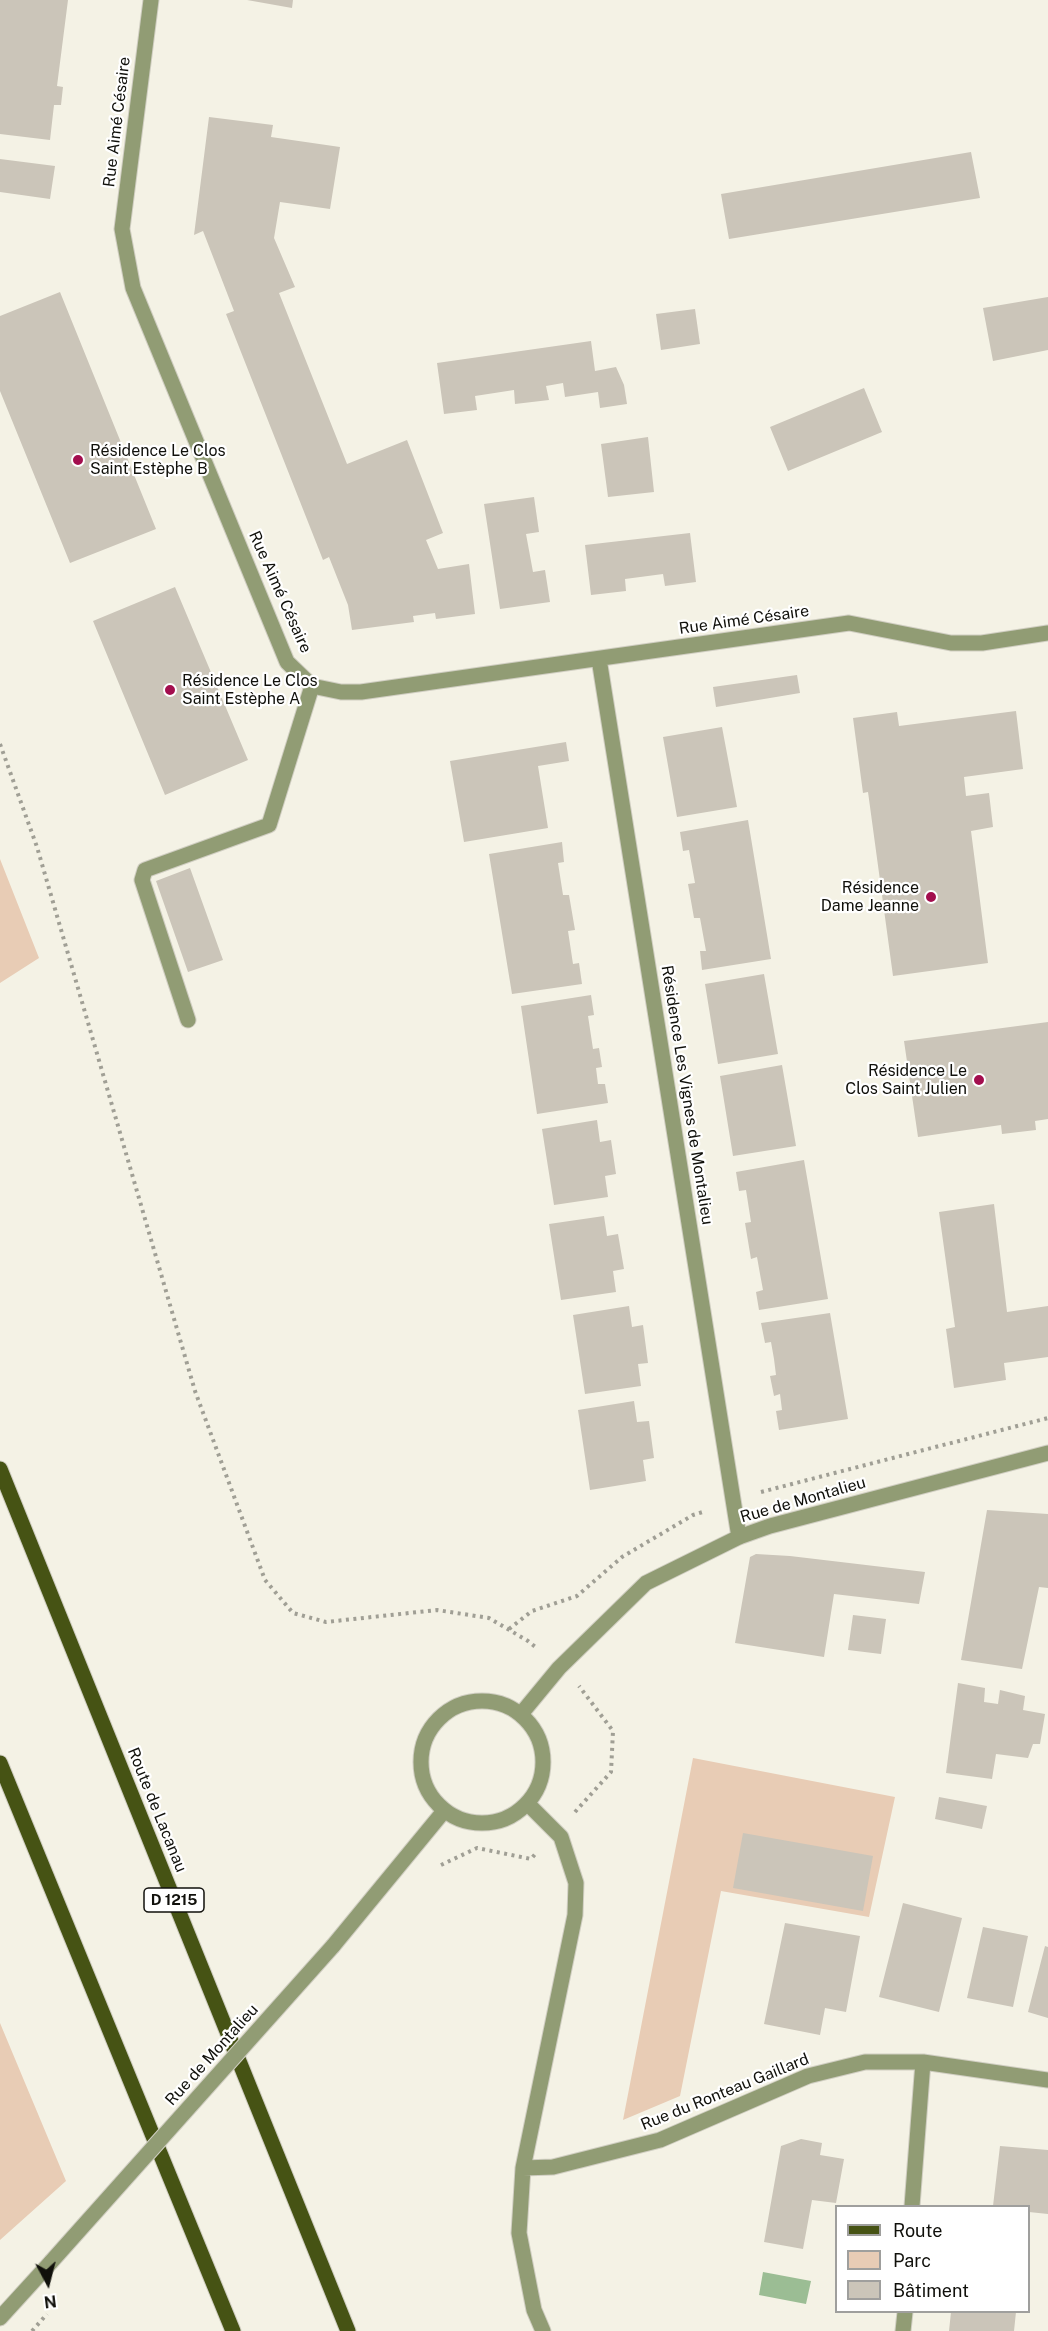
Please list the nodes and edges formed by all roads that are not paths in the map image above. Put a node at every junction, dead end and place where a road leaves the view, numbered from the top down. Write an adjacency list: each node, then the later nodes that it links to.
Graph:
1 (151, 0): 4 (street, Rue Aimé Césaire)
2 (1048, 633): 3 (street, Rue Aimé Césaire)
3 (599, 659): 4 (street, Rue Aimé Césaire); 8 (street, Résidence Les Vignes de Montalieu)
4 (312, 686): 5 (street)
5 (188, 1020)
6 (1048, 1453): 8 (street, Rue de Montalieu)
7 (0, 1469): 20 (main road, Route de Lacanau / D 1215)
8 (739, 1537): 9 (street, Rue de Montalieu)
9 (521, 1714): 11 (street); 12 (street)
10 (0, 1763): 19 (main road)
11 (528, 1804): 12 (street); 15 (street)
12 (444, 1811): 18 (street, Rue de Montalieu, bridge)
13 (923, 2062): 14 (street, Rue du Ronteau Gaillard); 15 (street, Rue du Ronteau Gaillard); 16 (street)
14 (1048, 2080)
15 (523, 2168): 21 (street)
16 (912, 2205)
17 (905, 2313): 22 (street)
18 (0, 2318)
19 (233, 2331)
20 (348, 2331)
21 (543, 2331)
22 (903, 2331)

